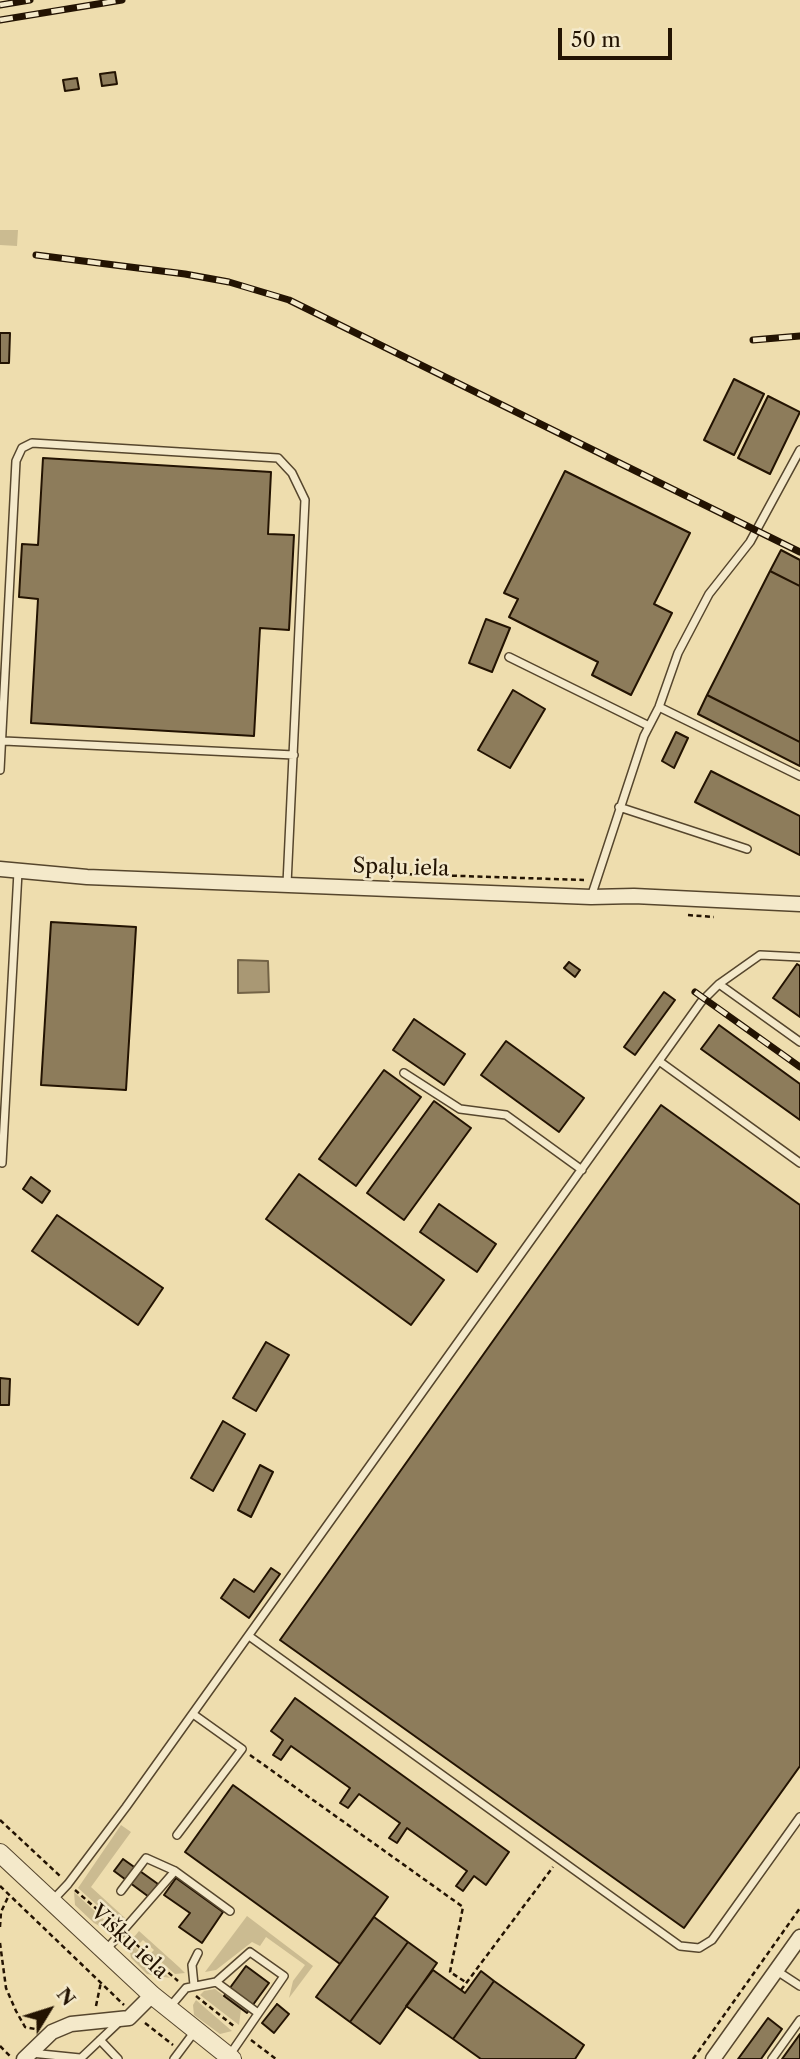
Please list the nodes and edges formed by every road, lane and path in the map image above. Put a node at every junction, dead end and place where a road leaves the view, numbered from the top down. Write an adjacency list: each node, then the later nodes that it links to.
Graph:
1 (800, 450): 3 (lane)
2 (509, 657): 4 (lane)
3 (659, 707): 4 (lane); 8 (lane)
4 (649, 726): 9 (lane)
5 (4, 741): 6 (lane); 6 (lane); 7 (lane)
6 (294, 755): 13 (lane)
7 (0, 770)
8 (800, 776)
9 (620, 807): 10 (lane); 14 (lane)
10 (747, 849)
11 (0, 869): 12 (street, Spaļu iela)
12 (18, 872): 13 (street, Spaļu iela); 21 (lane)
13 (287, 885): 14 (street, Spaļu iela)
14 (591, 897): 15 (street, Spaļu iela)
15 (800, 904)
16 (800, 957): 17 (lane)
17 (719, 984): 18 (lane); 19 (lane)
18 (800, 1042)
19 (659, 1061): 22 (lane); 23 (lane)
20 (404, 1073): 23 (lane)
21 (2, 1163)
22 (800, 1163)
23 (582, 1170): 24 (lane)
24 (249, 1636): 25 (lane); 31 (lane)
25 (193, 1714): 26 (lane); 33 (lane)
26 (242, 1749): 29 (lane); 49 (path)
27 (800, 1817): 31 (lane)
28 (0, 1820): 33 (path)
29 (177, 1835)
30 (0, 1853): 37 (street, Višķu iela)
31 (559, 1859): 49 (path)
32 (175, 1871): 35 (lane); 39 (lane); 41 (lane)
33 (68, 1884): 37 (lane); 41 (path)
34 (0, 1886): 36 (path)
35 (121, 1891)
36 (9, 1895): 40 (path); 47 (path)
37 (52, 1901): 44 (street, Višķu iela)
38 (800, 1908): 72 (path)
39 (230, 1911)
40 (0, 1927)
41 (123, 1933): 44 (lane); 51 (path)
42 (800, 1937): 46 (street)
43 (0, 1943): 60 (path)
44 (105, 1951): 53 (street, Višķu iela)
45 (198, 1953): 51 (lane)
46 (776, 1970): 50 (lane); 73 (street)
47 (102, 1982): 56 (path); 57 (path)
48 (216, 1982): 51 (lane); 55 (lane); 55 (lane)
49 (467, 1983): 52 (path)
50 (800, 1986)
51 (190, 1987): 54 (lane); 61 (path)
52 (461, 1990)
53 (152, 1995): 54 (street, Višķu iela); 56 (street)
54 (169, 2009): 59 (street, Višķu iela)
55 (258, 2013): 61 (lane)
56 (128, 2016): 57 (street); 62 (lane); 64 (path)
57 (92, 2020): 60 (street)
58 (800, 2020): 74 (lane)
59 (195, 2031): 64 (lane); 67 (street, Višķu iela)
60 (50, 2034): 65 (street)
61 (244, 2035): 67 (lane); 71 (path)
62 (100, 2040): 66 (lane); 69 (lane)
63 (0, 2046): 68 (path)
64 (179, 2050): 70 (lane)
65 (28, 2056): 66 (lane)
66 (80, 2058)
67 (230, 2058)
68 (13, 2059)
69 (118, 2059)
70 (174, 2059)
71 (276, 2059)
72 (693, 2059)
73 (713, 2059)
74 (772, 2059)

